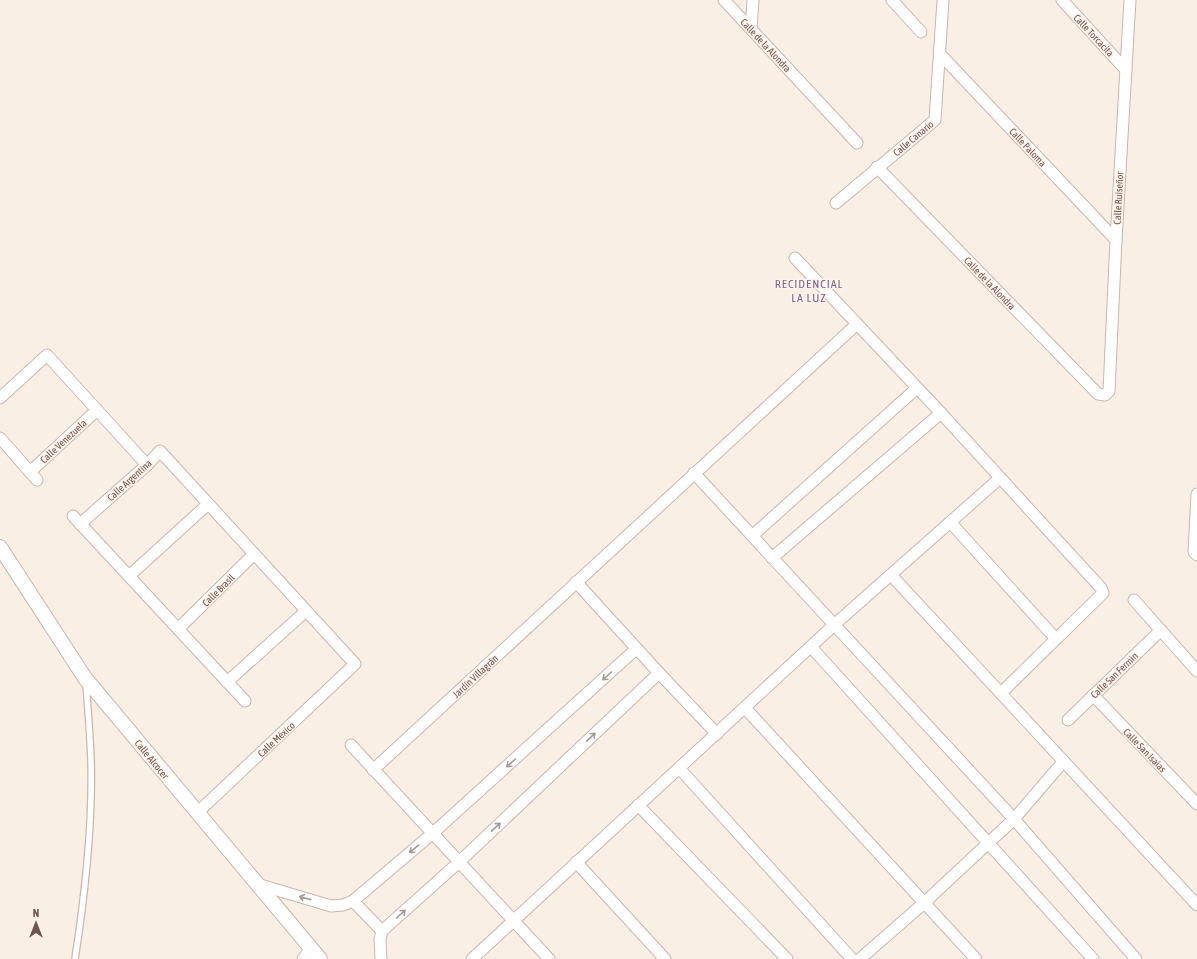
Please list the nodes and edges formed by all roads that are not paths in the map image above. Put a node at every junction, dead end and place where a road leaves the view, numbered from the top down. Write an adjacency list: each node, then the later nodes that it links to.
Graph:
1 (724, 0): 7 (street, Calle de la Alondra)
2 (753, 0): 7 (street)
3 (892, 0): 8 (street)
4 (943, 0): 9 (street, Calle Canario)
5 (1062, 0): 10 (street, Calle Torcacita)
6 (1130, 0): 10 (street, Calle Ruiseñor)
7 (751, 29): 11 (street, Calle de la Alondra)
8 (921, 32)
9 (940, 54): 12 (street, Calle Canario); 14 (street, Calle Paloma)
10 (1126, 70): 14 (street, Calle Ruiseñor)
11 (857, 143)
12 (877, 167): 13 (street, Calle Canario); 18 (street, Calle de la Alondra)
13 (836, 203)
14 (1116, 240): 18 (street, Calle Ruiseñor)
15 (795, 258): 16 (street)
16 (857, 324): 17 (street); 24 (street, Jardín Villagrán)
17 (917, 388): 21 (street); 30 (street)
18 (1105, 395)
19 (0, 398): 20 (street)
20 (97, 410): 22 (street, Calle Venezuela); 23 (street)
21 (941, 413): 25 (street); 34 (street)
22 (0, 438)
23 (147, 465): 28 (street, Calle Argentina); 36 (street, Calle Argentina)
24 (694, 473): 30 (street); 37 (street, Jardín Villagrán)
25 (1000, 478): 29 (street); 43 (street)
26 (1197, 494): 27 (street)
27 (1197, 498): 33 (street)
28 (207, 505): 32 (street, Calle Argentina); 36 (street)
29 (950, 522): 35 (street); 43 (street)
30 (752, 536): 34 (street)
31 (0, 547): 48 (street, Calle Alcocer)
32 (253, 555): 39 (street); 41 (street, Calle Brasil)
33 (1197, 555)
34 (772, 558): 40 (street)
35 (891, 575): 40 (street); 50 (street)
36 (129, 576): 41 (street, Calle Argentina)
37 (576, 582): 45 (street); 59 (street, Jardín Villagrán)
38 (1134, 600): 42 (street)
39 (306, 611): 49 (street); 62 (street, Calle México)
40 (834, 625): 44 (street); 63 (street)
41 (178, 629): 49 (street)
42 (1161, 630): 46 (street); 51 (street, Calle San Fermin)
43 (1056, 639): 50 (street)
44 (812, 648): 53 (street); 65 (street)
45 (636, 649): 47 (street); 64 (street, one-way to 64)
46 (1197, 671)
47 (659, 673): 55 (street); 67 (street, one-way to 47)
48 (86, 678): 62 (street, Calle Alcocer); 75 (lane)
49 (228, 682): 52 (street)
50 (1001, 693): 57 (street)
51 (1093, 695): 54 (street, Calle San Fermin); 60 (street, Calle San Isaias)
52 (245, 701)
53 (745, 708): 55 (street); 70 (street)
54 (1068, 720)
55 (717, 734): 58 (street)
56 (351, 745): 59 (street)
57 (1064, 762): 63 (street); 71 (street)
58 (679, 768): 61 (street); 81 (street)
59 (373, 770): 64 (street)
60 (1197, 804)
61 (638, 805): 66 (street); 80 (street)
62 (197, 813): 68 (street, Calle Alcocer)
63 (1014, 819): 65 (street); 85 (street)
64 (433, 833): 67 (street); 69 (street, one-way to 69)
65 (988, 843): 70 (street); 84 (street)
66 (576, 862): 72 (street); 79 (street)
67 (458, 863): 72 (street); 73 (street, one-way to 67)
68 (256, 884): 69 (street, one-way to 68); 74 (street, Calle Alcocer)
69 (352, 901): 73 (street)
70 (924, 903): 82 (street); 83 (street)
71 (1197, 905)
72 (513, 920): 77 (street); 78 (street)
73 (382, 931): 76 (street)
74 (311, 955)
75 (75, 959)
76 (381, 959)
77 (472, 959)
78 (548, 959)
79 (665, 959)
80 (787, 959)
81 (852, 959)
82 (860, 959)
83 (976, 959)
84 (1093, 959)
85 (1136, 959)

